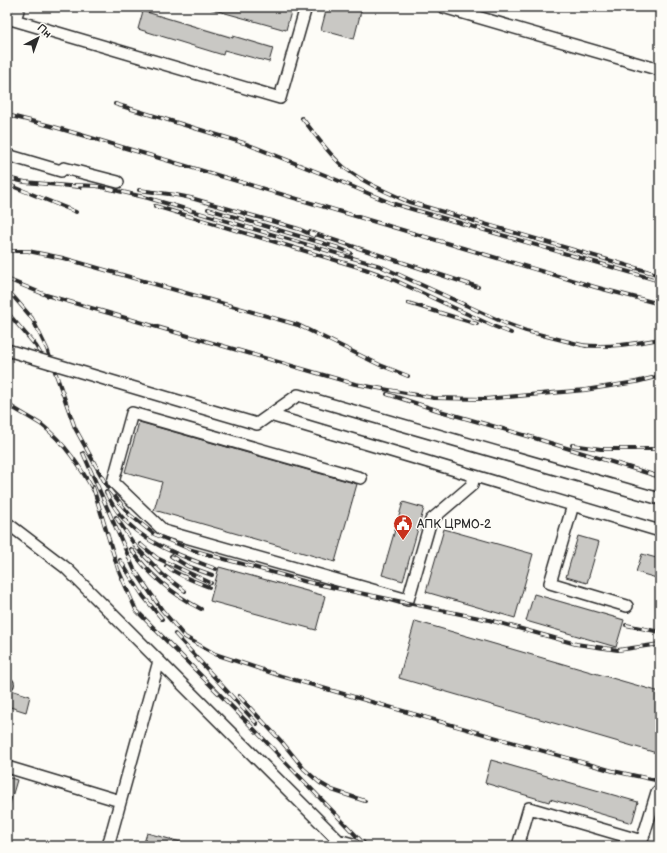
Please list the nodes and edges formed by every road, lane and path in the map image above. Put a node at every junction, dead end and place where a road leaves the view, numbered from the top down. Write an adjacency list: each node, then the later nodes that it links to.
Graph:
1 (19, 7): 4 (lane)
2 (306, 7): 4 (lane)
3 (443, 7): 5 (lane)
4 (11, 19)
5 (660, 70)
6 (7, 155): 7 (lane)
7 (118, 182)
8 (7, 350): 9 (lane, bridge)
9 (270, 415): 10 (lane); 12 (lane)
10 (474, 476): 11 (lane); 13 (lane)
11 (361, 478)
12 (660, 499)
13 (573, 505): 15 (lane); 16 (lane)
14 (7, 523): 17 (lane)
15 (660, 531)
16 (627, 606)
17 (159, 661): 20 (lane); 22 (lane)
18 (7, 767): 20 (lane)
19 (660, 793): 23 (lane)
20 (120, 801): 21 (lane)
21 (108, 846)
22 (360, 846)
23 (518, 846)

